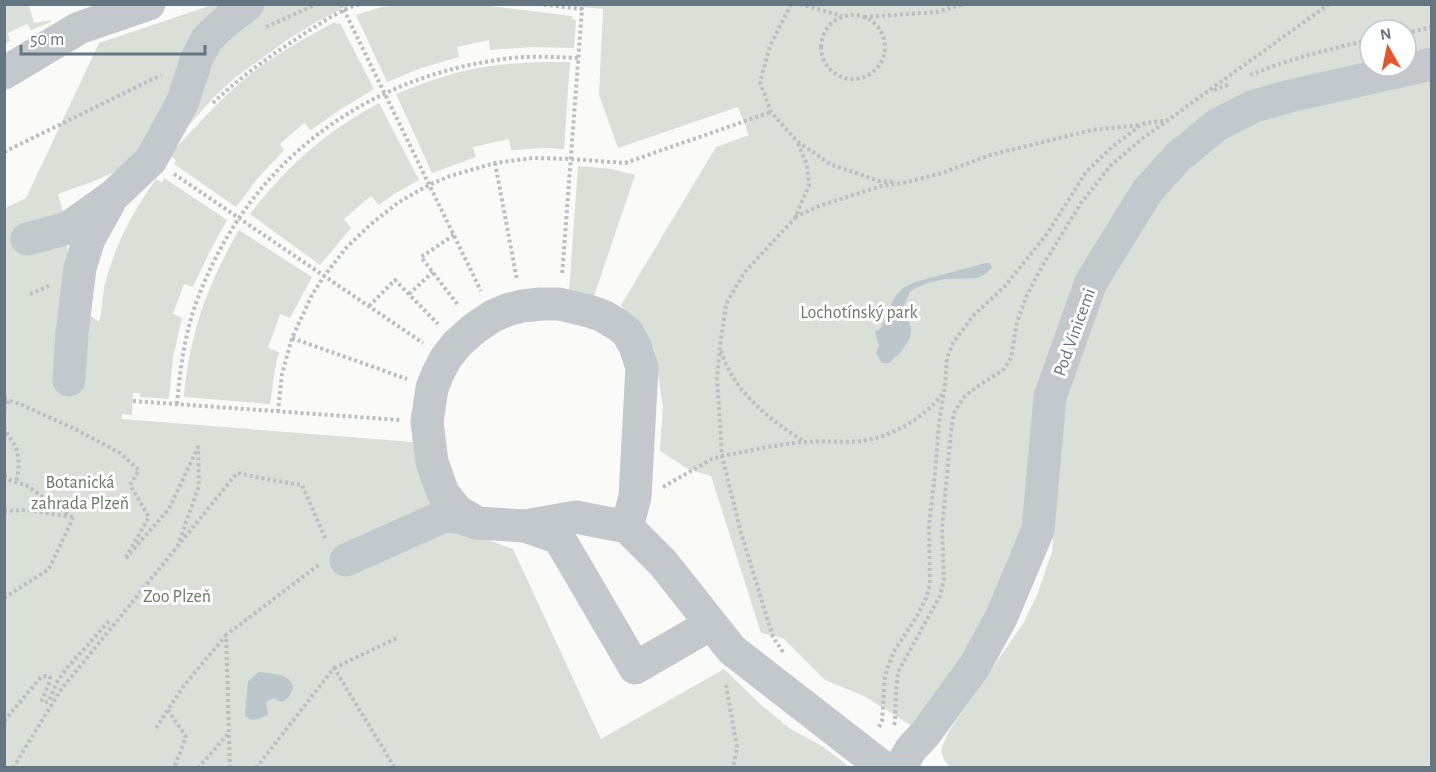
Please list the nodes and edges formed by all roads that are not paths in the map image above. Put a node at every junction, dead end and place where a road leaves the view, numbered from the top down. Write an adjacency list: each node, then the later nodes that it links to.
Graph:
1 (148, 4): 4 (street)
2 (248, 4): 5 (street)
3 (1431, 64): 13 (street, Pod Vinicemi)
4 (4, 73)
5 (113, 196): 6 (street); 7 (street)
6 (27, 239)
7 (69, 380)
8 (478, 524): 9 (street); 10 (street); 11 (street)
9 (525, 526): 10 (street); 12 (street)
10 (627, 527): 12 (street)
11 (333, 555)
12 (711, 624): 13 (street)
13 (880, 761)

